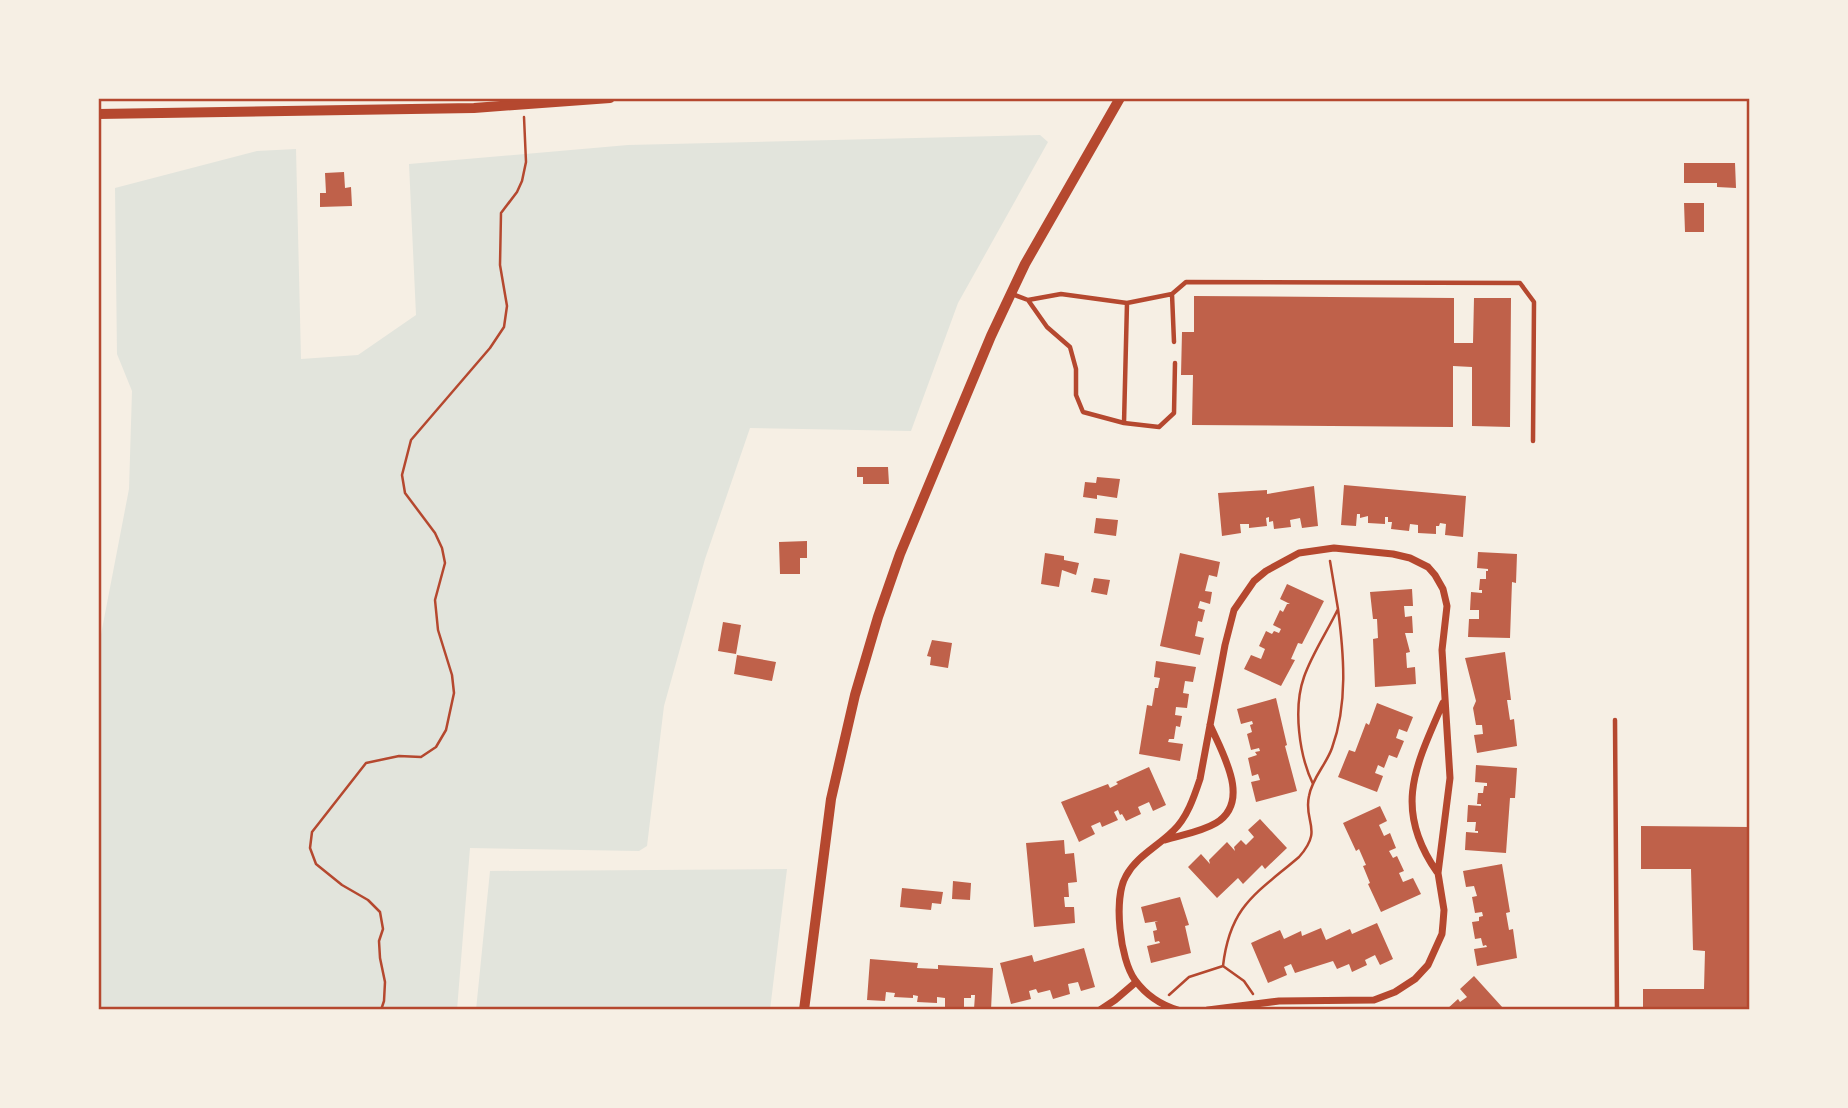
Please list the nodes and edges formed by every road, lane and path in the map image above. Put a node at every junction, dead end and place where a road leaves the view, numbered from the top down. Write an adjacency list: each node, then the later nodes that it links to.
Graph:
1 (610, 98): 3 (main road)
2 (1120, 98): 6 (main road)
3 (523, 104): 4 (main road); 27 (path)
4 (98, 114)
5 (98, 215): 10 (lane)
6 (1012, 294): 8 (lane); 28 (main road)
7 (1172, 294): 9 (lane); 11 (lane); 14 (lane)
8 (1028, 300): 9 (lane); 13 (lane)
9 (1127, 303): 13 (lane)
10 (98, 310)
11 (1174, 342)
12 (1175, 363): 13 (lane)
13 (1124, 423)
14 (1534, 441)
15 (1329, 548): 16 (path); 17 (street); 19 (street)
16 (1338, 609): 20 (path); 20 (path)
17 (1444, 700): 22 (street); 22 (street)
18 (1615, 720): 32 (lane)
19 (1210, 724): 21 (street); 21 (street)
20 (1313, 784): 23 (path)
21 (1160, 842): 24 (street)
22 (1438, 873): 31 (street)
23 (1223, 967): 25 (path); 26 (path)
24 (1136, 982): 26 (street); 29 (street)
25 (1253, 994)
26 (1160, 1007): 30 (street)
27 (381, 1010)
28 (804, 1010)
29 (1100, 1010)
30 (1178, 1010)
31 (1208, 1010)
32 (1617, 1010)

